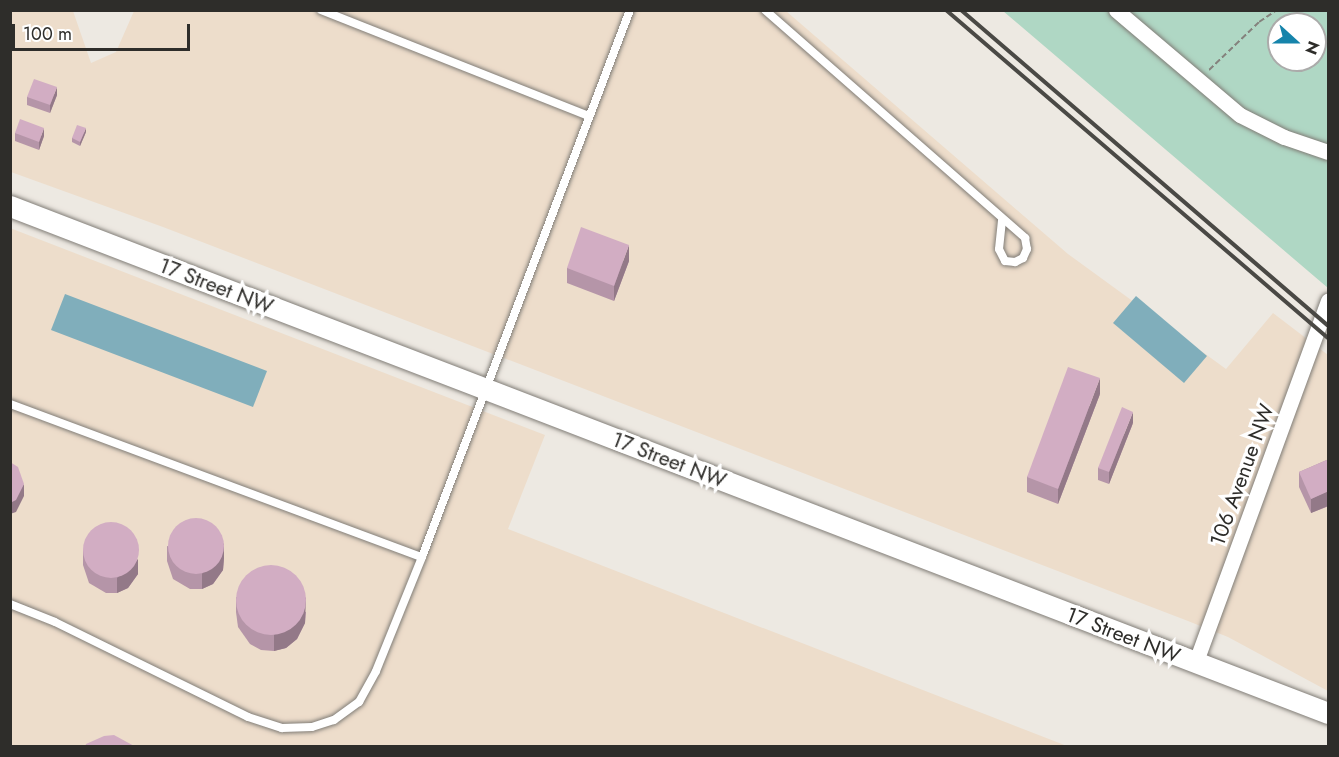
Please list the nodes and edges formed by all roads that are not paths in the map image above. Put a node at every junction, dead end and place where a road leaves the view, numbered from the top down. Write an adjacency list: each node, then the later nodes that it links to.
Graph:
1 (321, 10): 5 (lane)
2 (630, 10): 5 (lane)
3 (765, 10): 8 (lane)
4 (1116, 10): 6 (street)
5 (589, 116): 10 (lane)
6 (1329, 152)
7 (10, 206): 10 (main road, 17 Street NW)
8 (1002, 220): 8 (lane)
9 (1329, 301): 14 (street, 106 Avenue NW)
10 (487, 390): 12 (lane); 14 (main road, 17 Street NW)
11 (10, 404): 12 (lane)
12 (422, 558): 13 (lane)
13 (10, 604)
14 (1195, 664): 15 (main road, 17 Street NW)
15 (1329, 713)

